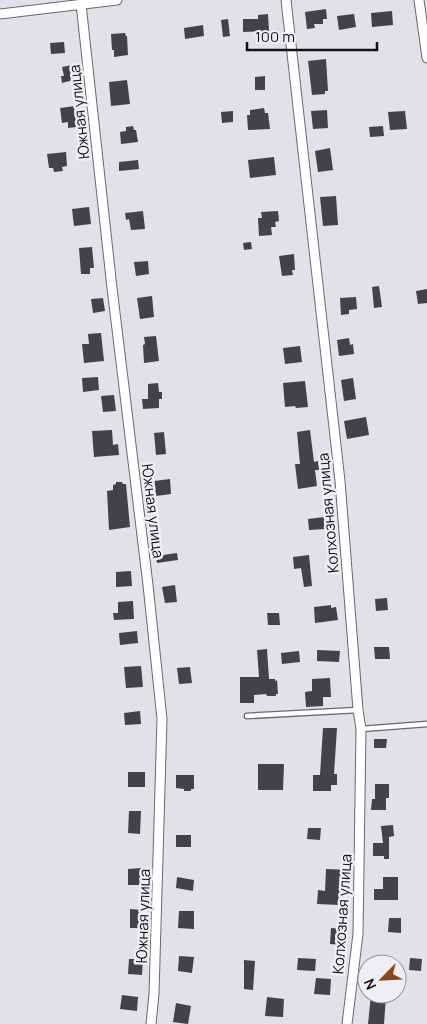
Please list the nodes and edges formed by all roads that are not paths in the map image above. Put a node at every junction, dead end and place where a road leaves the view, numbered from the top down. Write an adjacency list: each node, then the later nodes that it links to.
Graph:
1 (117, 0): 4 (street)
2 (286, 0): 7 (street, Колхозная улица)
3 (419, 0): 6 (street)
4 (75, 3): 5 (street); 11 (street, Южная улица)
5 (0, 14)
6 (427, 58)
7 (358, 710): 8 (lane); 10 (street, Колхозная улица)
8 (247, 716)
9 (427, 724): 10 (lane)
10 (361, 729): 12 (street, Колхозная улица)
11 (151, 1024)
12 (347, 1024)

